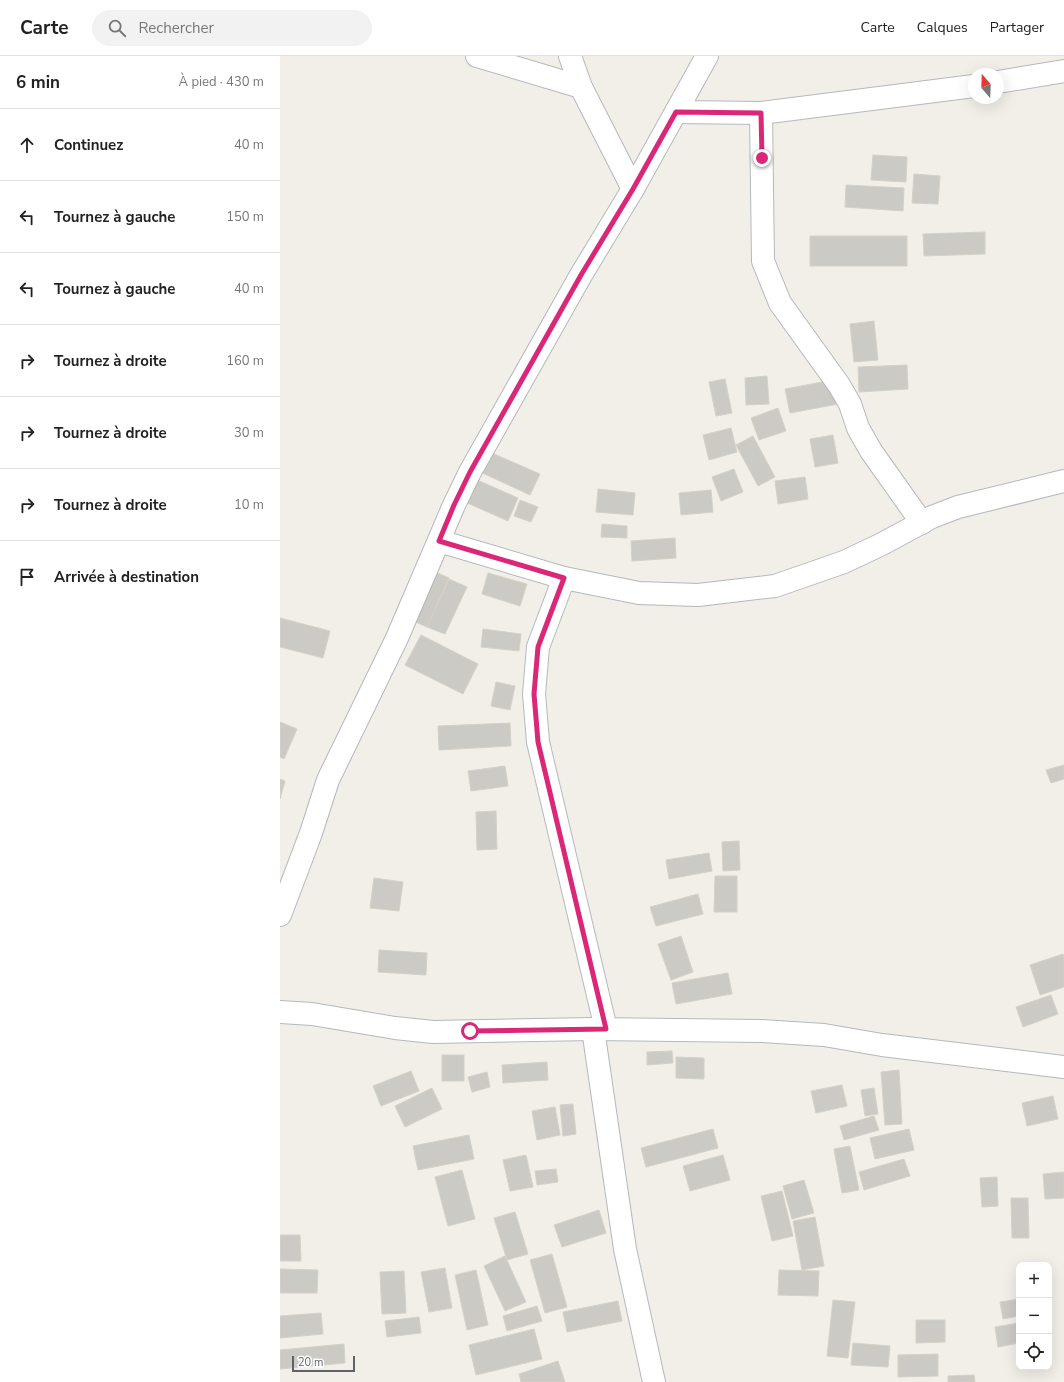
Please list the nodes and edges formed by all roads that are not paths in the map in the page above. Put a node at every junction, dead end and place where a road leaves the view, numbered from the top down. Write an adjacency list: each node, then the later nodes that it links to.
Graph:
1 (476, 56): 6 (street)
2 (570, 56): 6 (street)
3 (707, 56): 8 (street)
4 (1064, 71): 5 (street)
5 (1004, 81)
6 (581, 87): 10 (street)
7 (968, 87): 9 (street)
8 (676, 112): 9 (street); 10 (street)
9 (761, 113): 12 (street)
10 (633, 189): 13 (street)
11 (1064, 481): 12 (street)
12 (922, 523): 14 (street)
13 (439, 541): 14 (street); 15 (street)
14 (564, 578): 17 (street)
15 (280, 915)
16 (280, 1012): 17 (street)
17 (600, 1029): 18 (street); 19 (street)
18 (1064, 1067)
19 (654, 1382)

